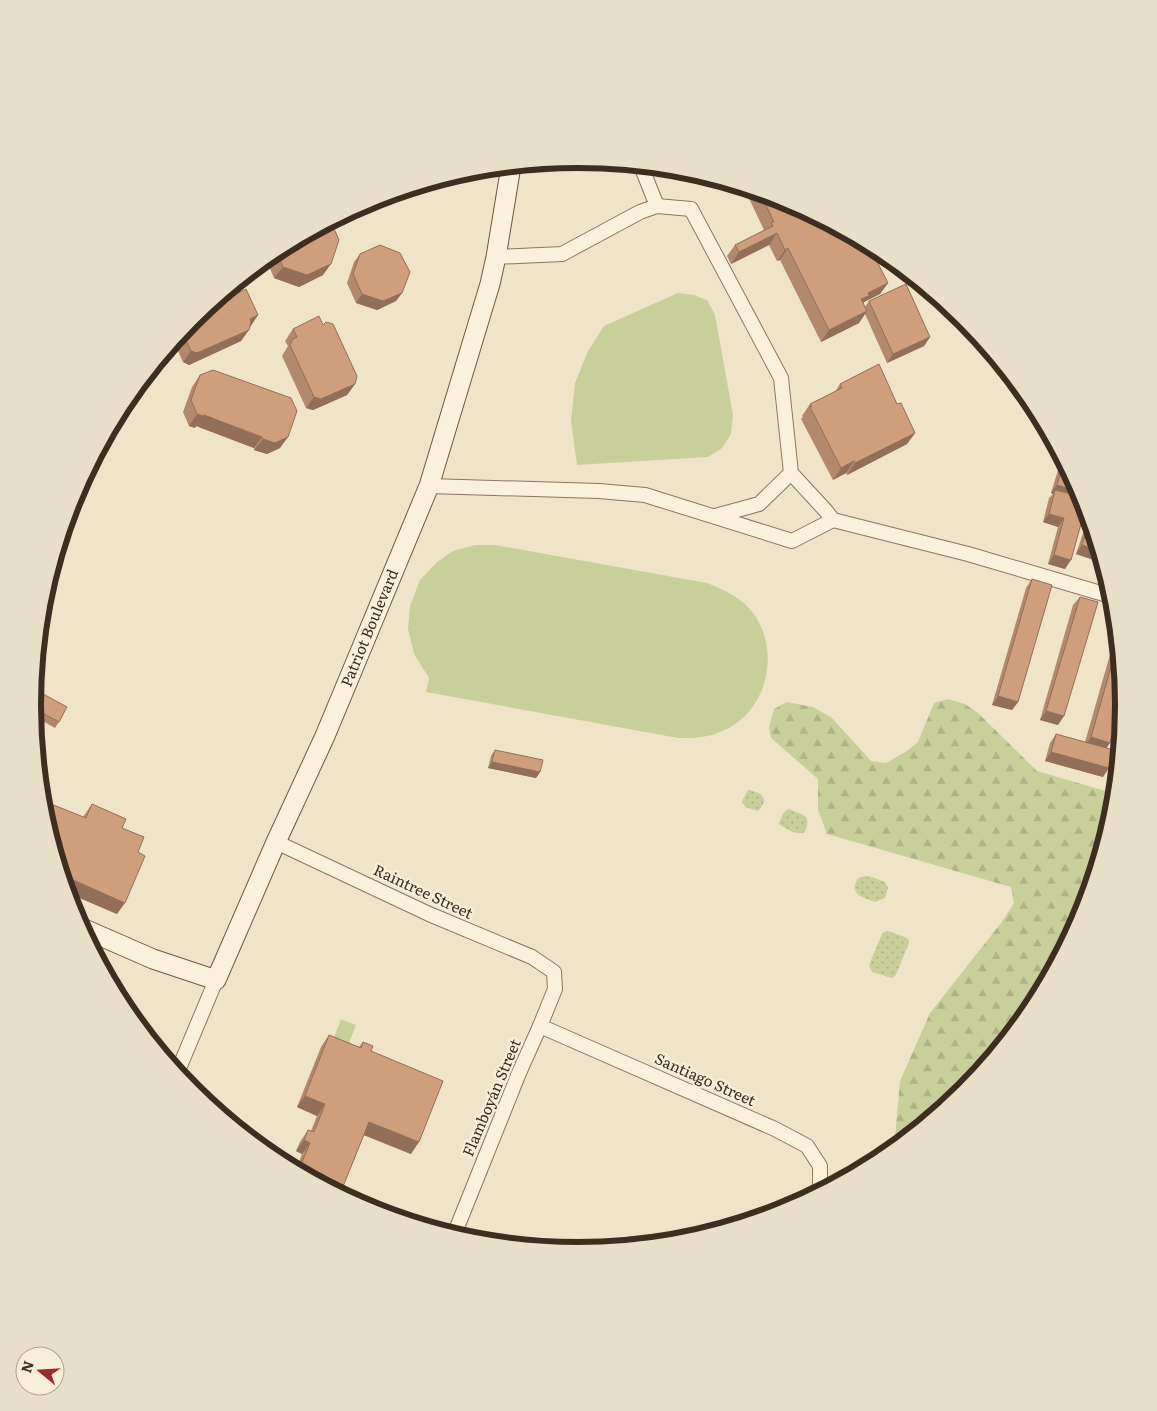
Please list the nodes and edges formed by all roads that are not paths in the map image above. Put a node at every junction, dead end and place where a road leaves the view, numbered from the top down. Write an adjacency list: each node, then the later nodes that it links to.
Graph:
1 (643, 172): 3 (street)
2 (510, 173): 4 (street, Patriot Boulevard)
3 (656, 206): 4 (street); 5 (street)
4 (496, 257): 6 (street, Patriot Boulevard)
5 (791, 472): 7 (street); 8 (street)
6 (429, 486): 7 (street); 10 (street, Patriot Boulevard)
7 (715, 517): 8 (street)
8 (833, 520): 9 (street)
9 (1103, 594)
10 (276, 842): 12 (street, Raintree Street); 13 (street, Patriot Boulevard)
11 (92, 932): 13 (street)
12 (554, 972): 14 (street, Flamboyán Street)
13 (216, 980): 15 (street, Patriot Boulevard)
14 (540, 1026): 16 (street, Santiago Street); 17 (street, Flamboyán Street)
15 (180, 1065)
16 (820, 1185)
17 (457, 1228)

